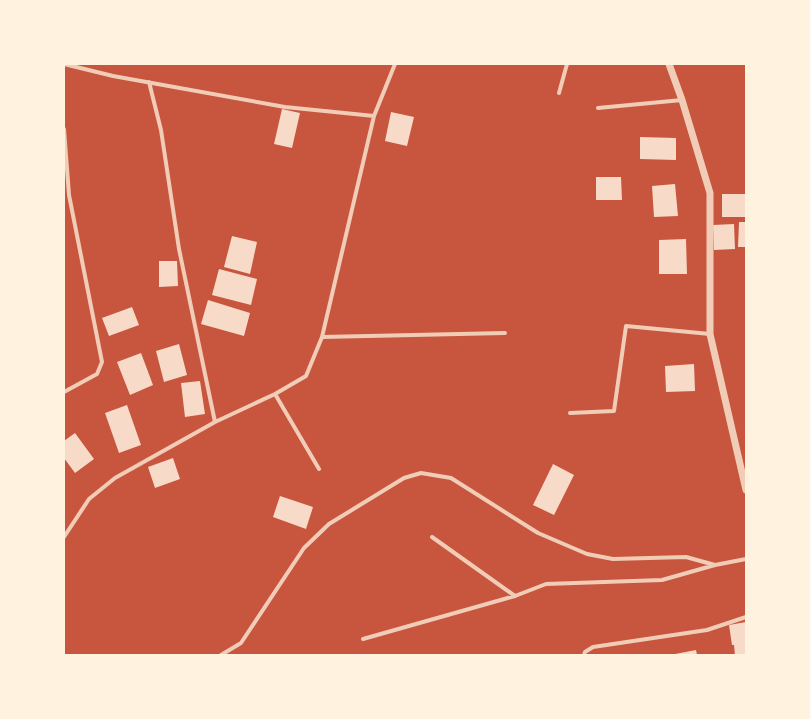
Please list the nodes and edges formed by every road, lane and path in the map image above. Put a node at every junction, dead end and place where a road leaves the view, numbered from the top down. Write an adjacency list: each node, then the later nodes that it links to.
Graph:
1 (64, 64): 5 (street)
2 (395, 64): 9 (street)
3 (567, 64): 6 (street)
4 (669, 64): 7 (street)
5 (149, 82): 9 (street); 17 (street)
6 (559, 92)
7 (682, 100): 8 (street); 12 (street)
8 (598, 108)
9 (374, 116): 13 (street)
10 (64, 129): 14 (street)
11 (505, 333): 13 (street)
12 (710, 334): 16 (street); 19 (street)
13 (322, 337): 15 (street)
14 (64, 392)
15 (275, 394): 17 (street); 18 (street)
16 (570, 413)
17 (214, 422): 20 (street)
18 (320, 470)
19 (746, 490)
20 (64, 537)
21 (432, 537): 24 (street)
22 (746, 559): 23 (street)
23 (714, 565): 24 (street); 27 (street)
24 (515, 596): 26 (street)
25 (746, 617): 28 (street)
26 (363, 639)
27 (221, 655)
28 (584, 655)

